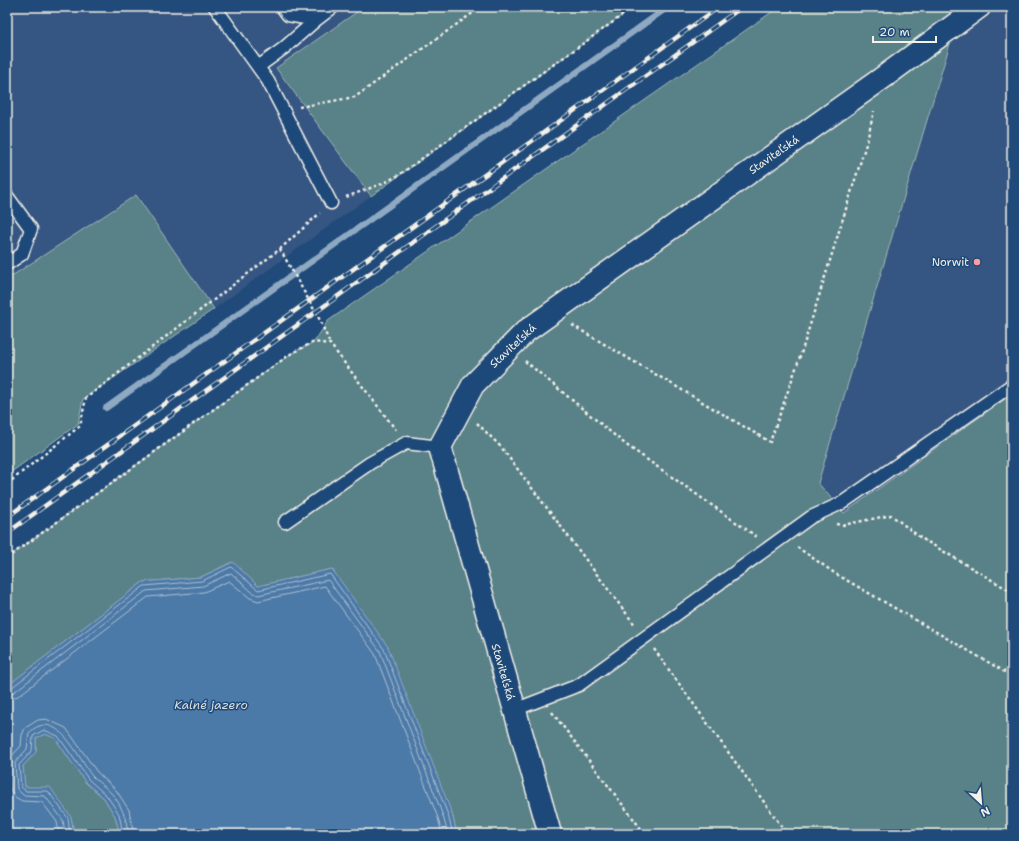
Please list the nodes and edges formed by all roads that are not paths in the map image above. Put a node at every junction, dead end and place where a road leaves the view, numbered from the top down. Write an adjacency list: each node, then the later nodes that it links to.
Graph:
1 (215, 7): 6 (lane)
2 (282, 7): 5 (lane)
3 (333, 7): 5 (lane)
4 (979, 7): 11 (street, Staviteľská)
5 (316, 20): 6 (lane)
6 (258, 67): 8 (lane)
7 (7, 196): 9 (lane)
8 (331, 203)
9 (7, 264)
10 (1012, 385): 13 (lane)
11 (440, 447): 12 (lane); 13 (street, Staviteľská)
12 (285, 522)
13 (514, 710): 14 (street, Staviteľská)
14 (550, 834)

